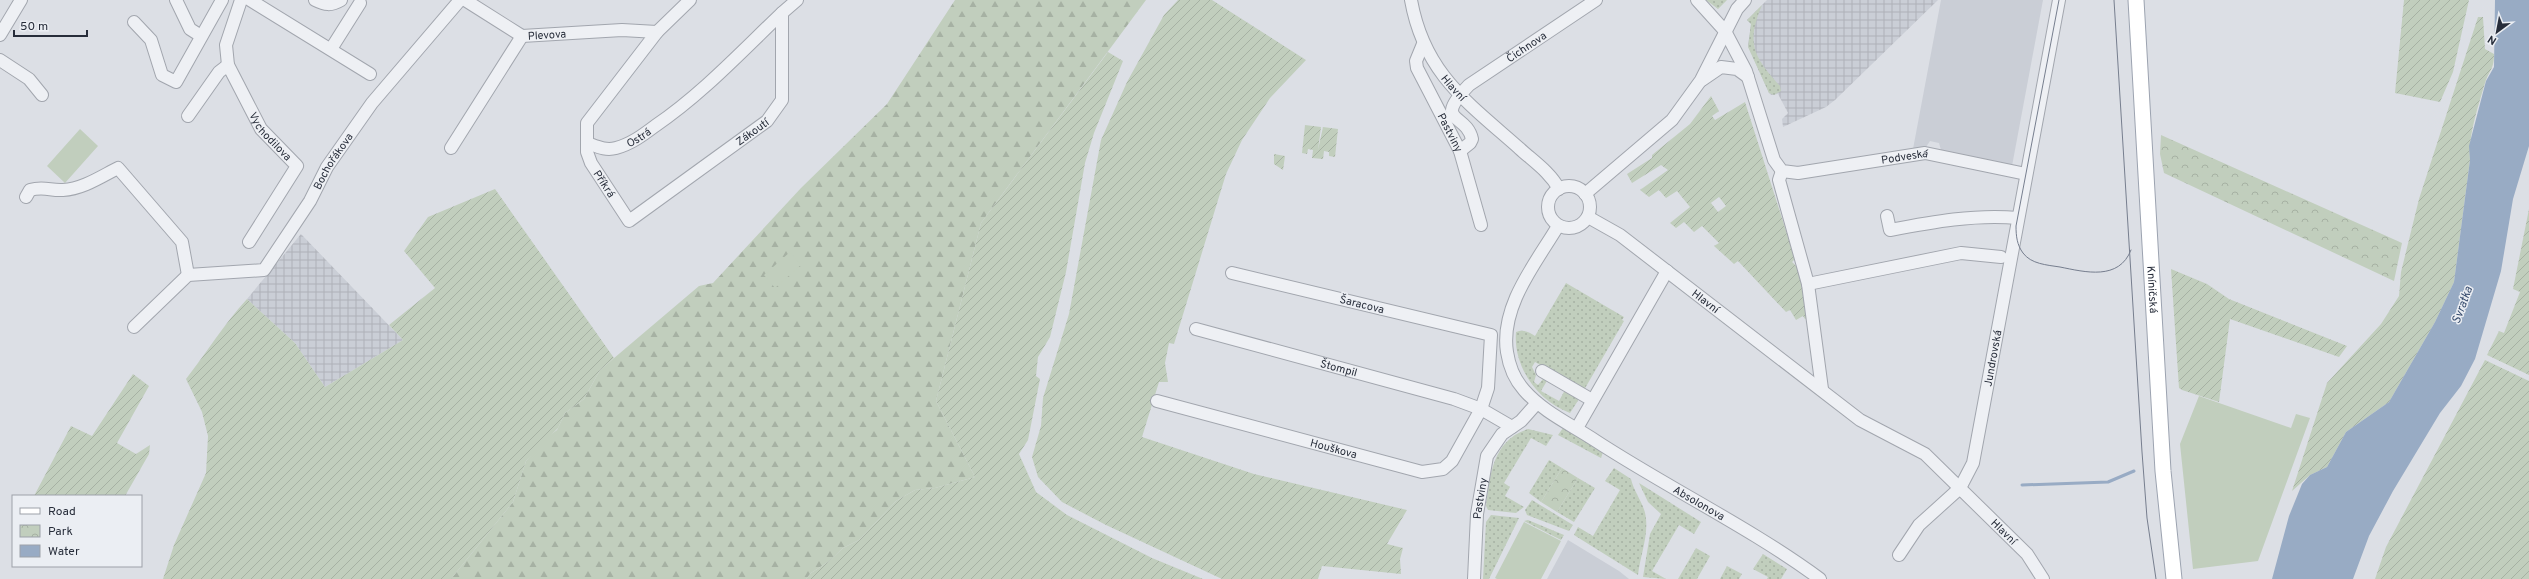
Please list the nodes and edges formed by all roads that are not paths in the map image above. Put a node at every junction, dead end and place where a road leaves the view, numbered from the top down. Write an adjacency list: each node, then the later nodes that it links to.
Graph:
1 (22, 0): 23 (street)
2 (176, 0): 24 (street)
3 (222, 0): 24 (street)
4 (241, 0): 29 (street, Vychodilova)
5 (250, 0): 27 (street)
6 (315, 0): 7 (street)
7 (340, 0)
8 (460, 0): 54 (street, Bochořákova)
9 (465, 0): 25 (street)
10 (690, 0): 22 (street)
11 (797, 0): 19 (street)
12 (1411, 0): 26 (street, Hlavní)
13 (1596, 0): 34 (street, Čichnova)
14 (1698, 0): 21 (street)
15 (1745, 0): 21 (street)
16 (2059, 0): 40 (street, Jundrovská)
17 (2136, 0): 71 (main road, Kníničská)
18 (360, 3): 27 (street)
19 (782, 13): 36 (street, Ostrá); 46 (street, Zákoutí)
20 (134, 22): 24 (street)
21 (1725, 31): 31 (street); 32 (street)
22 (656, 32): 25 (street, Plevova); 36 (street)
23 (0, 35)
24 (201, 36)
25 (522, 36): 37 (street, Plevova)
26 (1423, 44): 34 (street, Hlavní); 38 (street, Pastviny)
27 (330, 49): 30 (street)
28 (0, 60): 33 (street)
29 (228, 65): 35 (street); 50 (street, Vychodilova)
30 (370, 74)
31 (1748, 77): 32 (street); 39 (street)
32 (1701, 80): 42 (street)
33 (42, 95)
34 (1459, 95): 38 (street); 41 (street, Hlavní)
35 (188, 116)
36 (586, 143): 46 (street, Příkrá)
37 (451, 148)
38 (1460, 151): 48 (street, Pastviny)
39 (1782, 171): 40 (street, Podveská); 55 (street)
40 (2026, 174): 47 (street, Jundrovská)
41 (1559, 189): 42 (street); 49 (street)
42 (1585, 194): 45 (street)
43 (26, 197): 54 (street)
44 (1887, 216): 47 (street)
45 (1588, 217): 49 (street); 52 (street, Hlavní)
46 (629, 221)
47 (2017, 222): 66 (street, Jundrovská)
48 (1481, 225)
49 (1558, 226): 62 (street, Absolonova)
50 (248, 242)
51 (2001, 257): 55 (street)
52 (1667, 271): 59 (street, Hlavní); 60 (street)
53 (1232, 273): 63 (street, Šaracova)
54 (188, 275): 56 (street)
55 (1808, 284): 59 (street)
56 (134, 327)
57 (1196, 329): 63 (street, Štompil)
58 (1542, 371): 60 (street)
59 (1822, 389): 66 (street, Hlavní)
60 (1592, 400): 65 (street)
61 (1157, 401): 63 (street, Houškova)
62 (1537, 403): 64 (street, Pastviny); 65 (street, Absolonova)
63 (1481, 409): 64 (street)
64 (1512, 427): 68 (street, Pastviny)
65 (1577, 428): 69 (street, Absolonova)
66 (1960, 488): 67 (street); 70 (street, Hlavní)
67 (1899, 555)
68 (1474, 579)
69 (1820, 579)
70 (2043, 579)
71 (2174, 579)

